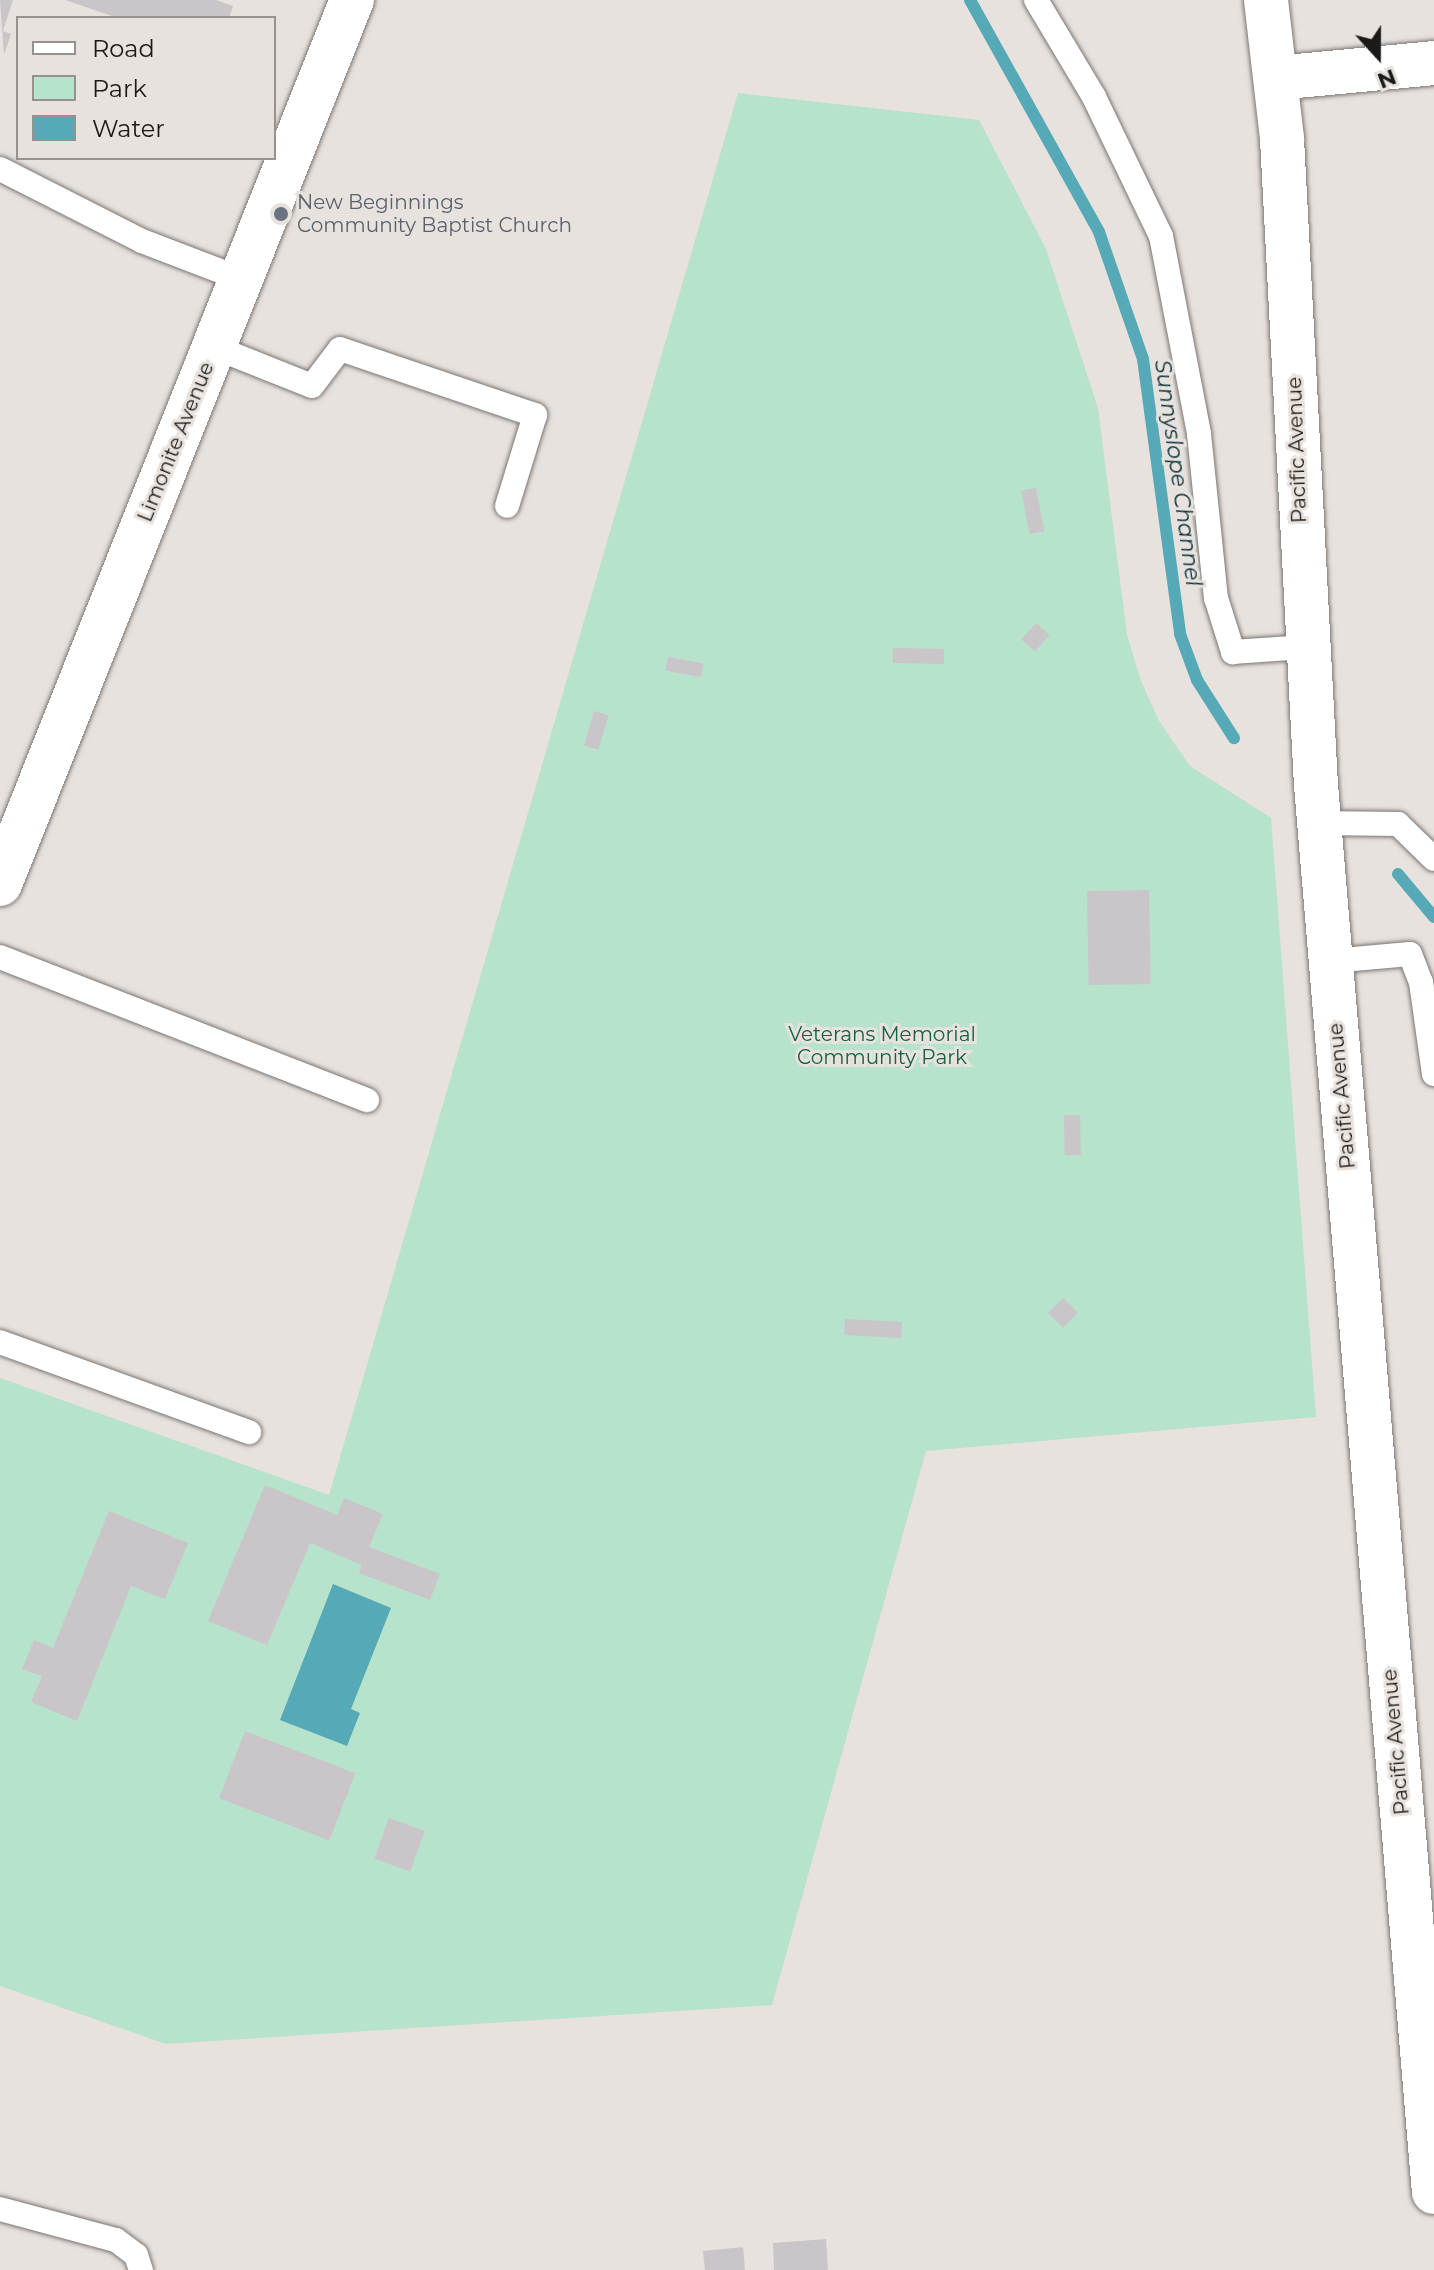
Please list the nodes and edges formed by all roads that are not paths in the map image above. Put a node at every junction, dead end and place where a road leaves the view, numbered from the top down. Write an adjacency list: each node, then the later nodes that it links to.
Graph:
1 (1036, 0): 10 (lane)
2 (1266, 0): 5 (street, Pacific Avenue)
3 (345, 2): 7 (street, Limonite Avenue)
4 (1434, 63): 5 (street)
5 (1276, 78): 10 (street, Pacific Avenue)
6 (0, 169): 7 (lane)
7 (241, 279): 8 (street, Limonite Avenue)
8 (214, 347): 9 (lane); 13 (street, Limonite Avenue)
9 (507, 506)
10 (1307, 647): 11 (street, Pacific Avenue)
11 (1320, 823): 12 (lane); 15 (street, Pacific Avenue)
12 (1434, 859)
13 (0, 884)
14 (0, 957): 17 (lane)
15 (1331, 961): 16 (lane); 20 (street, Pacific Avenue)
16 (1434, 1074)
17 (367, 1100)
18 (0, 1342): 19 (lane)
19 (249, 1432)
20 (1434, 2192)
21 (0, 2209): 22 (lane)
22 (141, 2270)

